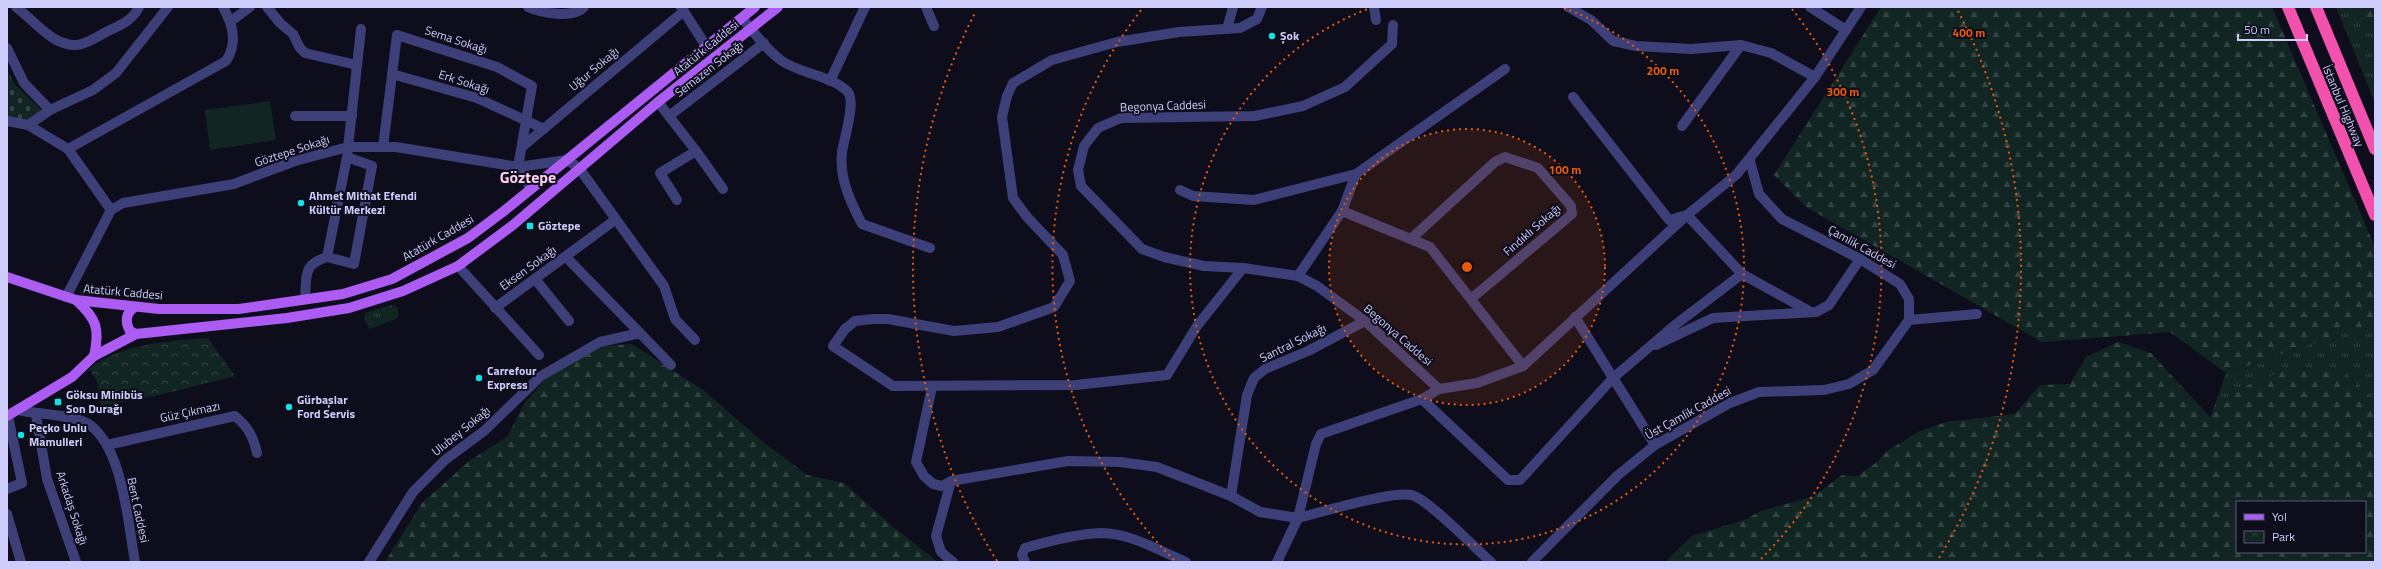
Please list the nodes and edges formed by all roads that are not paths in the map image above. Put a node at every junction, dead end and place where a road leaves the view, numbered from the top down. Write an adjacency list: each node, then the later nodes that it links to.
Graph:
1 (16, 7): 2 (street)
2 (139, 7)
3 (168, 7): 43 (street)
4 (223, 7): 25 (street)
5 (250, 7): 25 (street)
6 (267, 7): 36 (street)
7 (528, 7): 22 (street)
8 (584, 7): 22 (street)
9 (755, 7): 23 (main road, Atatürk Caddesi)
10 (778, 7): 28 (main road, Atatürk Caddesi)
11 (865, 7): 40 (street)
12 (926, 7): 27 (street)
13 (1233, 7): 30 (street)
14 (1262, 7): 30 (street)
15 (1374, 7): 24 (street)
16 (1568, 7): 33 (street)
17 (1810, 7): 31 (street)
18 (1862, 7): 31 (street)
19 (2288, 7): 72 (highway, İstanbul Highway)
20 (2316, 7): 55 (highway)
21 (683, 9): 34 (street); 51 (street, Uğur Sokağı)
22 (556, 11)
23 (742, 18): 28 (street); 34 (main road, Atatürk Caddesi)
24 (1376, 20)
25 (231, 21): 54 (street)
26 (1393, 25): 80 (street, Begonya Caddesi)
27 (934, 26)
28 (751, 28): 32 (street); 42 (main road, Atatürk Caddesi)
29 (361, 29): 36 (street)
30 (1227, 29): 106 (street)
31 (1846, 30): 39 (street)
32 (764, 43): 40 (street); 46 (street, Semazen Sokağı)
33 (1741, 44): 39 (street); 50 (street)
34 (706, 46): 58 (main road, Atatürk Caddesi)
35 (7, 48): 43 (street)
36 (357, 65): 45 (street)
37 (1505, 69): 63 (street)
38 (392, 74): 47 (street, Erk Sokağı); 47 (street, Sema Sokağı); 52 (street, Sema Sokağı)
39 (1815, 77): 59 (street)
40 (830, 81): 75 (street)
41 (1573, 97): 71 (street)
42 (658, 102): 46 (street); 61 (main road, Atatürk Caddesi)
43 (50, 110): 49 (street)
44 (295, 116): 45 (street)
45 (352, 116): 57 (street)
46 (669, 116): 56 (street)
47 (526, 119): 51 (street, Erk Sokağı); 53 (street, Sema Sokağı)
48 (7, 121): 49 (street)
49 (28, 125): 54 (street)
50 (1682, 126)
51 (544, 129): 53 (street, Uğur Sokağı)
52 (383, 147): 57 (street, Göztepe Sokağı); 60 (street, Göztepe Sokağı)
53 (522, 147): 60 (street, Sema Sokağı)
54 (68, 149): 69 (street)
55 (2375, 149)
56 (696, 151): 66 (street); 68 (street)
57 (348, 152): 69 (street, Göztepe Sokağı); 76 (street); 76 (street)
58 (567, 160): 60 (street, Göztepe Sokağı); 61 (street); 65 (main road, Atatürk Caddesi)
59 (1750, 161): 62 (street, Çamlik Caddesi); 64 (street)
60 (518, 167): 65 (street)
61 (579, 168): 73 (street); 79 (main road, Atatürk Caddesi)
62 (1753, 173): 64 (street); 78 (street, Çamlik Caddesi)
63 (1356, 174): 67 (street); 70 (street)
64 (1736, 175): 71 (street)
65 (531, 189): 87 (main road, Atatürk Caddesi)
66 (724, 189)
67 (1180, 190)
68 (677, 200)
69 (111, 210): 85 (street)
70 (1342, 211): 74 (street); 82 (street)
71 (1687, 215): 81 (street); 93 (street)
72 (2375, 215)
73 (615, 220): 77 (street, Eksen Sokağı); 99 (street)
74 (1412, 238): 86 (street); 86 (street, Fındıklı Sokağı)
75 (930, 248)
76 (326, 257): 87 (street)
77 (566, 257): 84 (street, Eksen Sokağı); 97 (street)
78 (1860, 259): 91 (street); 94 (street, Çamlik Caddesi)
79 (458, 266): 90 (street, Eksen Sokağı); 98 (main road, Atatürk Caddesi)
80 (1243, 268): 82 (street, Begonya Caddesi); 106 (street)
81 (1742, 274): 91 (street); 100 (street)
82 (1298, 276): 96 (street, Begonya Caddesi)
83 (7, 278): 85 (main road)
84 (535, 279): 90 (street, Eksen Sokağı); 95 (street)
85 (66, 297): 88 (main road)
86 (1472, 298): 104 (street)
87 (305, 299): 89 (main road, Atatürk Caddesi)
88 (76, 300): 89 (main road, Atatürk Caddesi); 102 (main road, Atatürk Caddesi)
89 (135, 307): 98 (main road)
90 (495, 308): 101 (street, Eksen Sokağı)
91 (1809, 311): 100 (street)
92 (1977, 314): 94 (street)
93 (1575, 317): 104 (street); 105 (street)
94 (1909, 320): 113 (street, Üst Çamlik Caddesi)
95 (569, 321)
96 (1366, 321): 107 (street, Begonya Caddesi); 117 (street, Santral Sokağı)
97 (640, 333): 103 (street); 123 (street, Ulubey Sokağı)
98 (136, 334): 102 (main road, Atatürk Caddesi)
99 (695, 340)
100 (1640, 353): 105 (street)
101 (539, 355)
102 (94, 356): 109 (main road)
103 (671, 365)
104 (1523, 366): 107 (street)
105 (1612, 378): 108 (street); 113 (street)
106 (932, 387): 115 (street)
107 (1439, 389): 108 (street)
108 (1422, 399): 119 (street)
109 (18, 410): 110 (street, Bent Caddesi); 111 (main road)
110 (36, 415): 112 (street, Bent Caddesi); 121 (street, Arkadaş Sokağı)
111 (7, 416): 116 (street)
112 (107, 445): 114 (street, Güz Çıkmazı); 122 (street, Bent Caddesi)
113 (1655, 445): 129 (street, Üst Çamlik Caddesi)
114 (257, 453)
115 (951, 481): 117 (street); 124 (street)
116 (7, 489)
117 (1231, 496): 119 (street)
118 (7, 514): 120 (street)
119 (1298, 518): 127 (street); 128 (street)
120 (21, 562)
121 (76, 562)
122 (135, 562)
123 (369, 562)
124 (953, 562)
125 (1025, 562): 126 (street)
126 (1186, 562)
127 (1277, 562)
128 (1491, 562)
129 (1532, 562)

